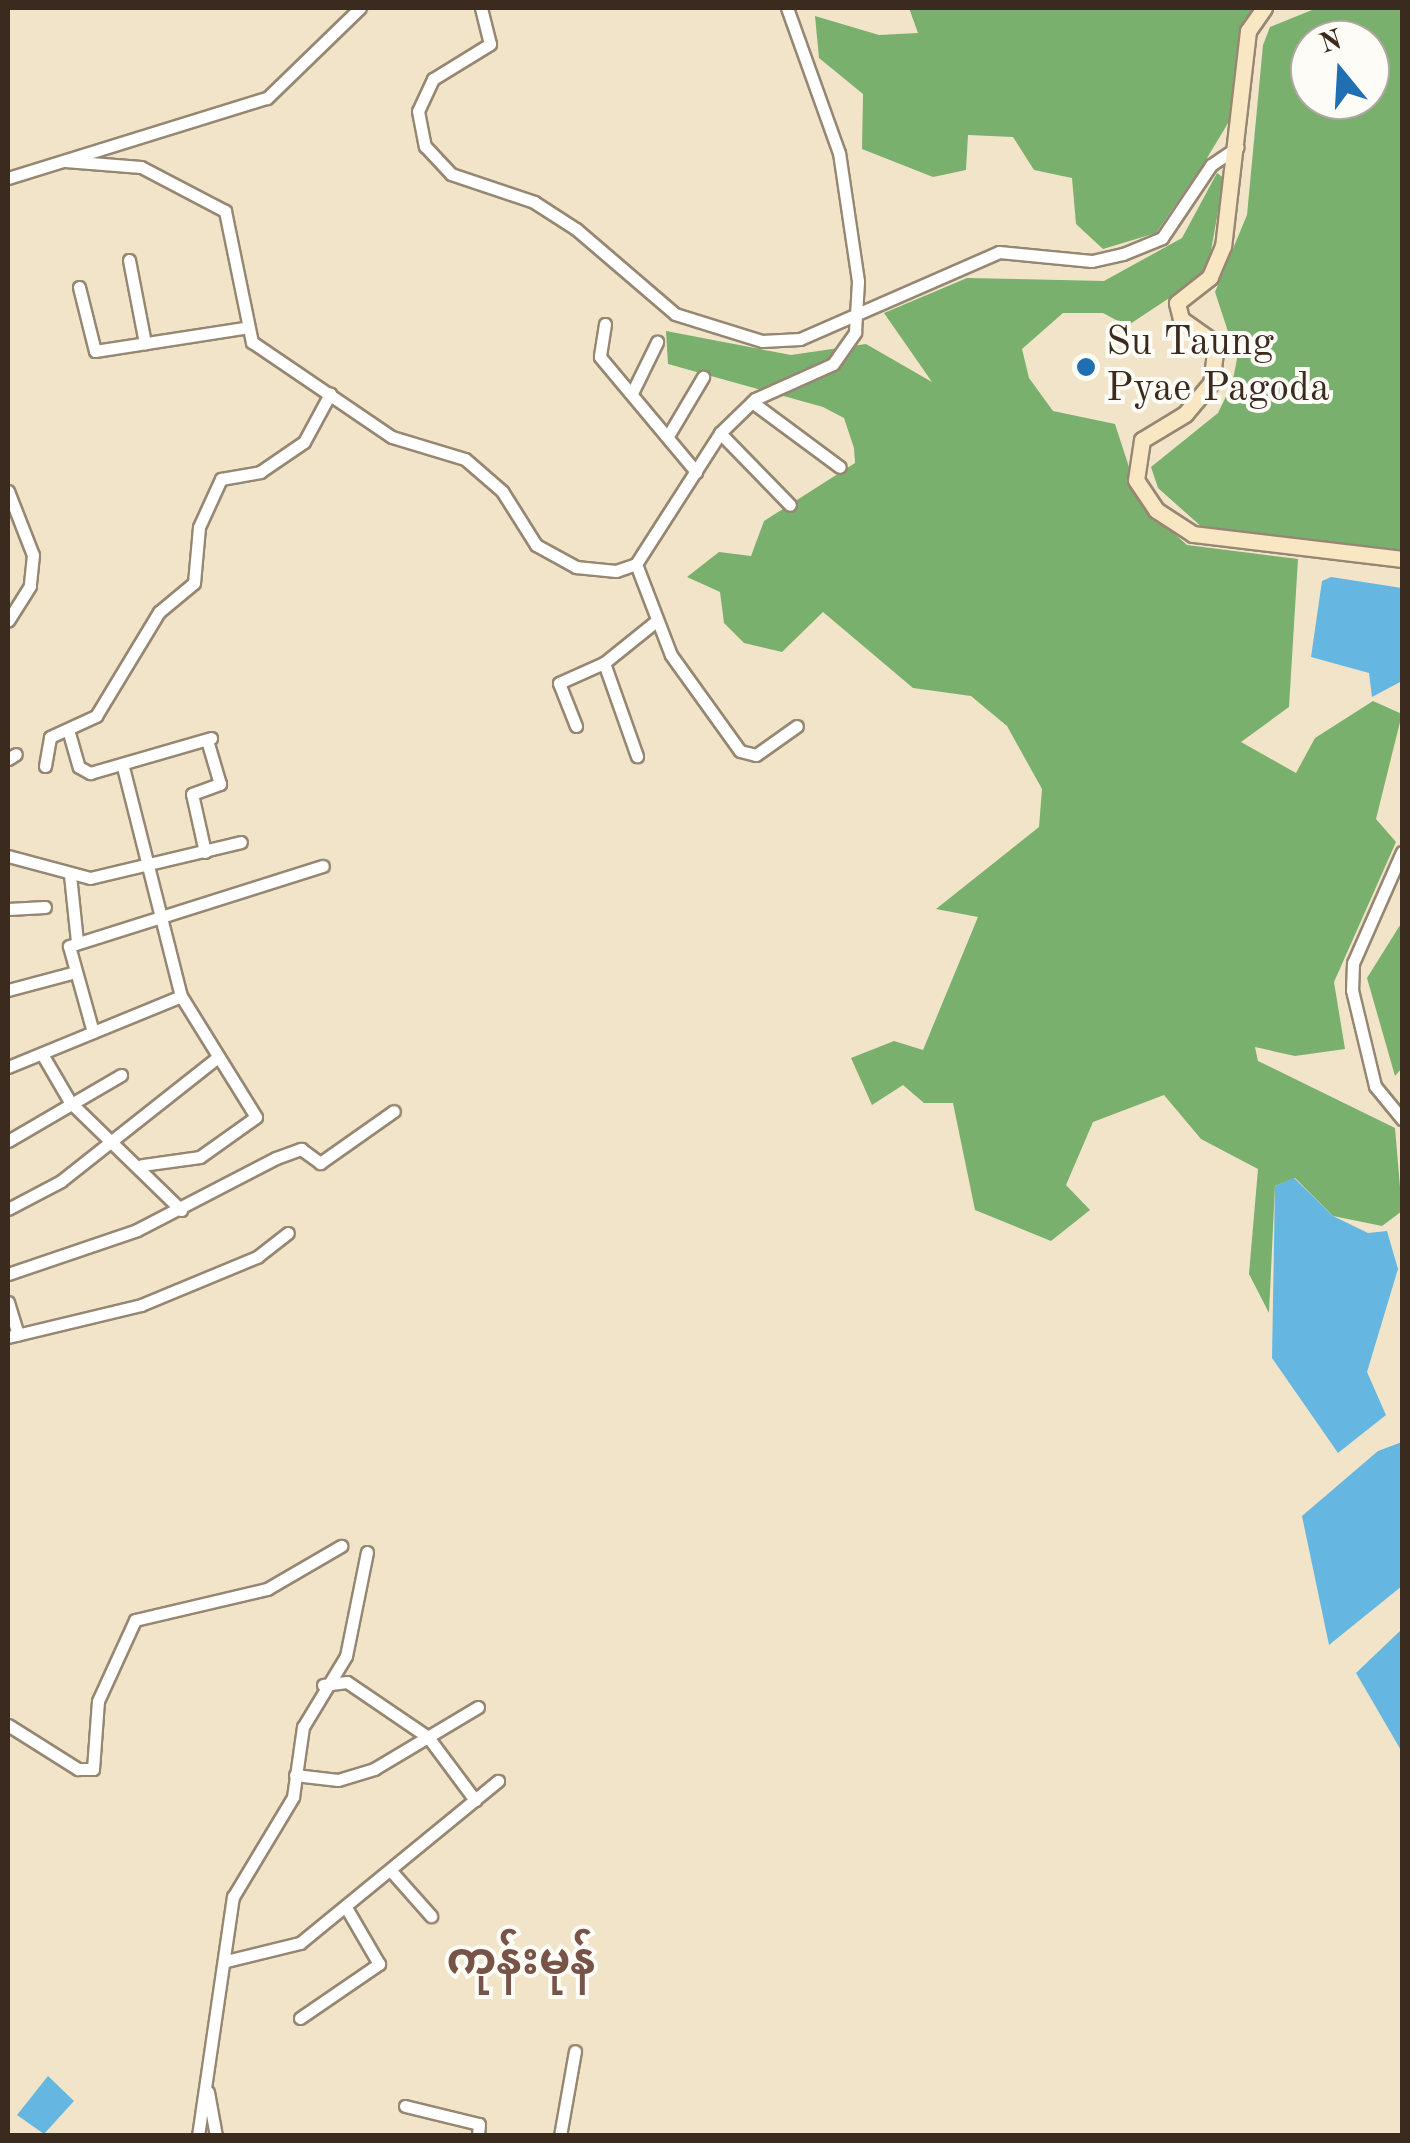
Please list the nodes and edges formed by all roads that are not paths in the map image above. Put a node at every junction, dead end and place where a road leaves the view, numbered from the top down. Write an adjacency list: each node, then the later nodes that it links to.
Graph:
1 (360, 8): 6 (street)
2 (481, 8): 10 (street)
3 (787, 8): 10 (street)
4 (1264, 8): 5 (main road)
5 (1240, 146): 10 (street); 25 (main road)
6 (65, 161): 7 (street); 12 (street)
7 (8, 178)
8 (129, 260): 14 (street)
9 (79, 287): 14 (street)
10 (855, 316): 18 (street)
11 (605, 324): 16 (street)
12 (244, 328): 14 (street); 17 (street)
13 (657, 342): 16 (street)
14 (144, 343)
15 (703, 377): 20 (street)
16 (633, 391): 20 (street)
17 (330, 394): 26 (street); 32 (street)
18 (752, 402): 19 (street); 21 (street)
19 (720, 433): 22 (street); 24 (street)
20 (668, 436): 22 (street)
21 (840, 467)
22 (696, 472): 26 (street)
23 (8, 492): 27 (street)
24 (790, 504)
25 (1402, 559)
26 (636, 564): 28 (street)
27 (8, 621)
28 (656, 621): 29 (street); 31 (street)
29 (604, 663): 30 (street); 33 (street)
30 (576, 726)
31 (798, 726)
32 (69, 733): 34 (street); 35 (street)
33 (638, 756)
34 (46, 766)
35 (123, 767): 37 (street); 41 (street)
36 (241, 842): 37 (street)
37 (205, 852): 41 (street)
38 (1402, 852): 57 (street)
39 (8, 856): 42 (street)
40 (324, 866): 45 (street)
41 (144, 869): 42 (street); 45 (street)
42 (70, 875): 46 (street)
43 (45, 907): 44 (street)
44 (8, 909)
45 (156, 919): 46 (street); 49 (street)
46 (77, 942): 47 (street)
47 (72, 973): 48 (street); 50 (street)
48 (8, 990)
49 (182, 996): 50 (street); 52 (street)
50 (93, 1032): 51 (street)
51 (42, 1054): 53 (street); 55 (street)
52 (218, 1058): 59 (street); 60 (street)
53 (8, 1066)
54 (122, 1075): 55 (street)
55 (70, 1102): 58 (street); 59 (street)
56 (394, 1111): 62 (street)
57 (1402, 1118)
58 (8, 1141)
59 (113, 1142): 60 (street); 61 (street)
60 (142, 1166): 62 (street)
61 (8, 1209)
62 (181, 1210): 64 (street)
63 (288, 1232): 66 (street)
64 (8, 1274)
65 (8, 1302): 66 (street)
66 (13, 1335)
67 (340, 1546): 71 (street)
68 (367, 1552): 69 (street)
69 (323, 1685): 72 (street); 73 (street)
70 (478, 1707): 72 (street)
71 (8, 1725)
72 (428, 1737): 73 (street); 75 (street)
73 (295, 1775): 79 (street)
74 (498, 1780): 75 (street)
75 (475, 1800): 76 (street)
76 (392, 1872): 77 (street); 78 (street)
77 (348, 1909): 79 (street); 80 (street)
78 (431, 1916)
79 (226, 1960): 82 (street)
80 (300, 2018)
81 (575, 2051): 87 (street)
82 (207, 2088): 84 (street); 85 (street)
83 (405, 2106): 86 (street)
84 (198, 2136)
85 (216, 2136)
86 (478, 2136)
87 (560, 2136)

